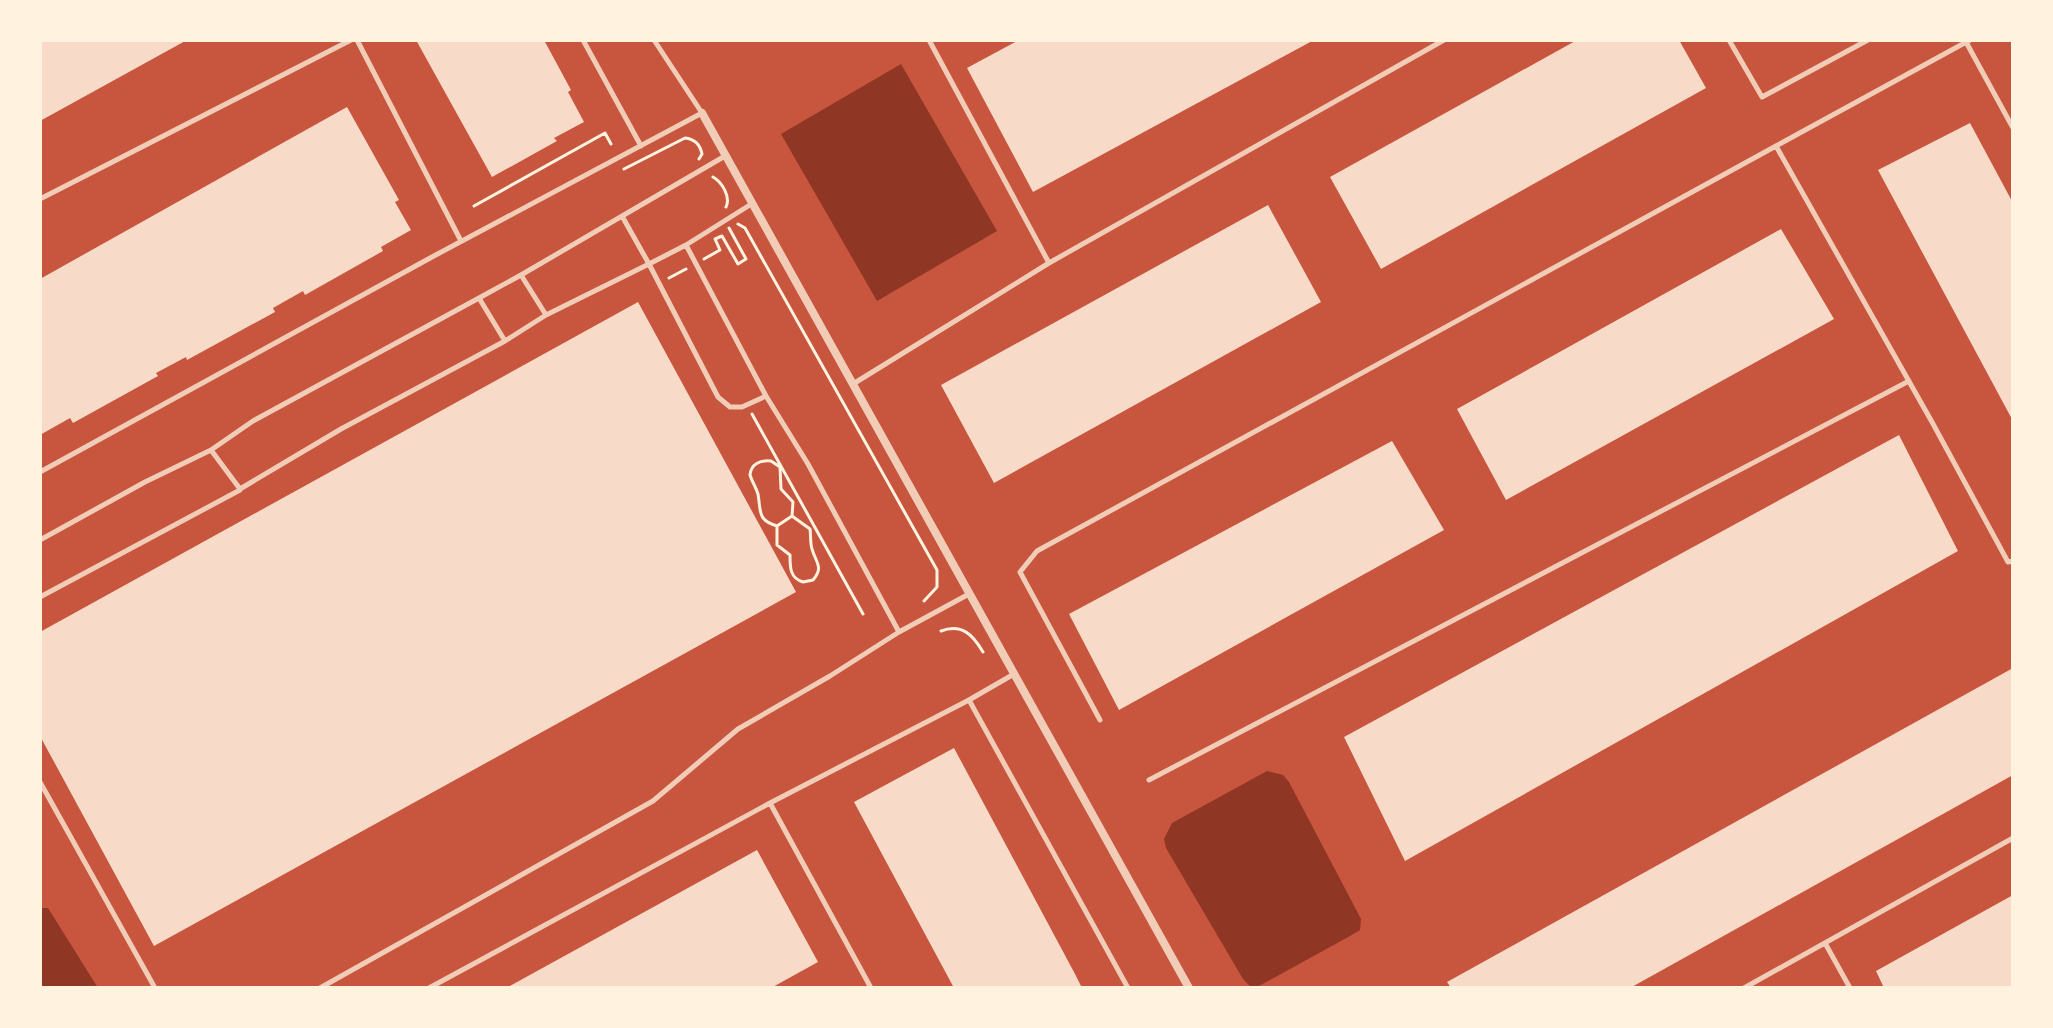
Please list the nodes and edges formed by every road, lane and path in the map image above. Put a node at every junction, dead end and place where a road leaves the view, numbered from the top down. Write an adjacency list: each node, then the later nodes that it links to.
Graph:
1 (354, 40): 18 (lane); 23 (lane)
2 (583, 40): 12 (lane)
3 (654, 40): 9 (lane)
4 (929, 40): 26 (lane)
5 (1444, 40): 26 (lane)
6 (1729, 40): 7 (lane)
7 (1868, 40)
8 (1968, 41): 10 (lane); 13 (lane)
9 (702, 113): 12 (lane); 14 (street)
10 (2013, 128)
11 (611, 144): 20 (path)
12 (641, 146): 23 (lane)
13 (1776, 146): 34 (lane); 55 (lane)
14 (726, 155): 19 (street); 22 (lane)
15 (693, 164): 16 (path)
16 (624, 169)
17 (707, 177): 21 (path)
18 (40, 199)
19 (753, 203): 24 (lane); 35 (street)
20 (474, 206)
21 (720, 211)
22 (622, 216): 27 (lane); 29 (lane)
23 (461, 241): 40 (lane)
24 (686, 245): 27 (lane); 36 (lane)
25 (704, 259): 48 (path)
26 (1049, 263): 35 (lane)
27 (649, 264): 32 (lane); 36 (lane)
28 (686, 269): 30 (path)
29 (521, 275): 31 (lane); 32 (lane)
30 (666, 280)
31 (479, 298): 33 (lane); 38 (lane)
32 (546, 315): 33 (lane)
33 (505, 341): 41 (lane)
34 (1909, 381): 45 (lane); 56 (lane)
35 (853, 384): 46 (street)
36 (766, 396): 51 (lane)
37 (752, 414): 39 (path)
38 (211, 450): 41 (lane); 44 (lane)
39 (780, 467): 42 (path); 43 (path); 49 (path)
40 (40, 472)
41 (240, 489): 47 (lane)
42 (792, 516): 43 (path); 43 (path)
43 (777, 526)
44 (40, 540)
45 (2013, 561)
46 (970, 594): 51 (lane); 53 (street)
47 (40, 597)
48 (924, 601)
49 (863, 614)
50 (941, 631): 52 (path)
51 (899, 632): 62 (lane)
52 (983, 652)
53 (1014, 674): 54 (lane); 66 (street)
54 (969, 700): 58 (lane); 65 (lane)
55 (1100, 720)
56 (1149, 780)
57 (40, 782): 61 (lane)
58 (770, 803): 63 (lane); 64 (lane)
59 (2013, 838): 60 (lane)
60 (1825, 943): 67 (lane); 68 (lane)
61 (155, 988)
62 (320, 988)
63 (429, 988)
64 (871, 988)
65 (1128, 988)
66 (1189, 988)
67 (1744, 988)
68 (1850, 988)

